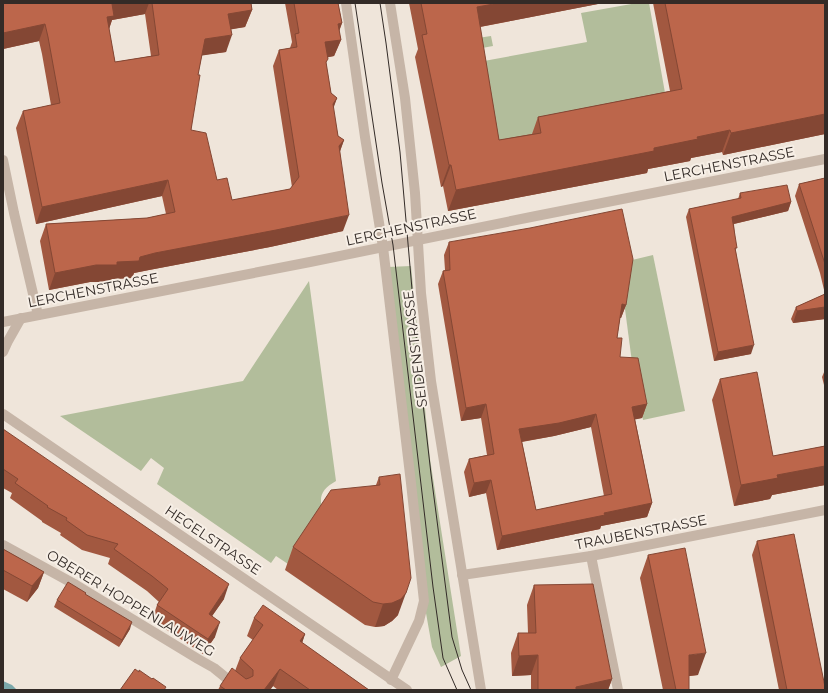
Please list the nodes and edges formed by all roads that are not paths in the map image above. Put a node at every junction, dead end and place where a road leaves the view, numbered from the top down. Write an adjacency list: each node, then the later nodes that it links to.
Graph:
1 (346, 3): 6 (street, SEIDENSTRASSE)
2 (390, 3): 5 (street, SEIDENSTRASSE)
3 (825, 159): 5 (street, LERCHENSTRASSE)
4 (3, 160): 7 (street)
5 (418, 240): 6 (street, LERCHENSTRASSE); 16 (street, SEIDENSTRASSE)
6 (383, 247): 7 (street, LERCHENSTRASSE); 17 (street, SEIDENSTRASSE)
7 (38, 315): 8 (street, LERCHENSTRASSE)
8 (21, 318): 9 (street, LERCHENSTRASSE); 10 (street)
9 (3, 322)
10 (3, 352)
11 (3, 404): 12 (street)
12 (4, 415): 17 (street, HEGELSTRASSE)
13 (825, 510): 15 (street, TRAUBENSTRASSE)
14 (3, 545): 18 (street, OBERER HOPPENLAUWEG)
15 (592, 556): 16 (street, TRAUBENSTRASSE); 21 (street)
16 (462, 575): 20 (street, SEIDENSTRASSE)
17 (390, 680): 19 (street, HEGELSTRASSE)
18 (241, 690)
19 (407, 690)
20 (481, 690)
21 (618, 690)

